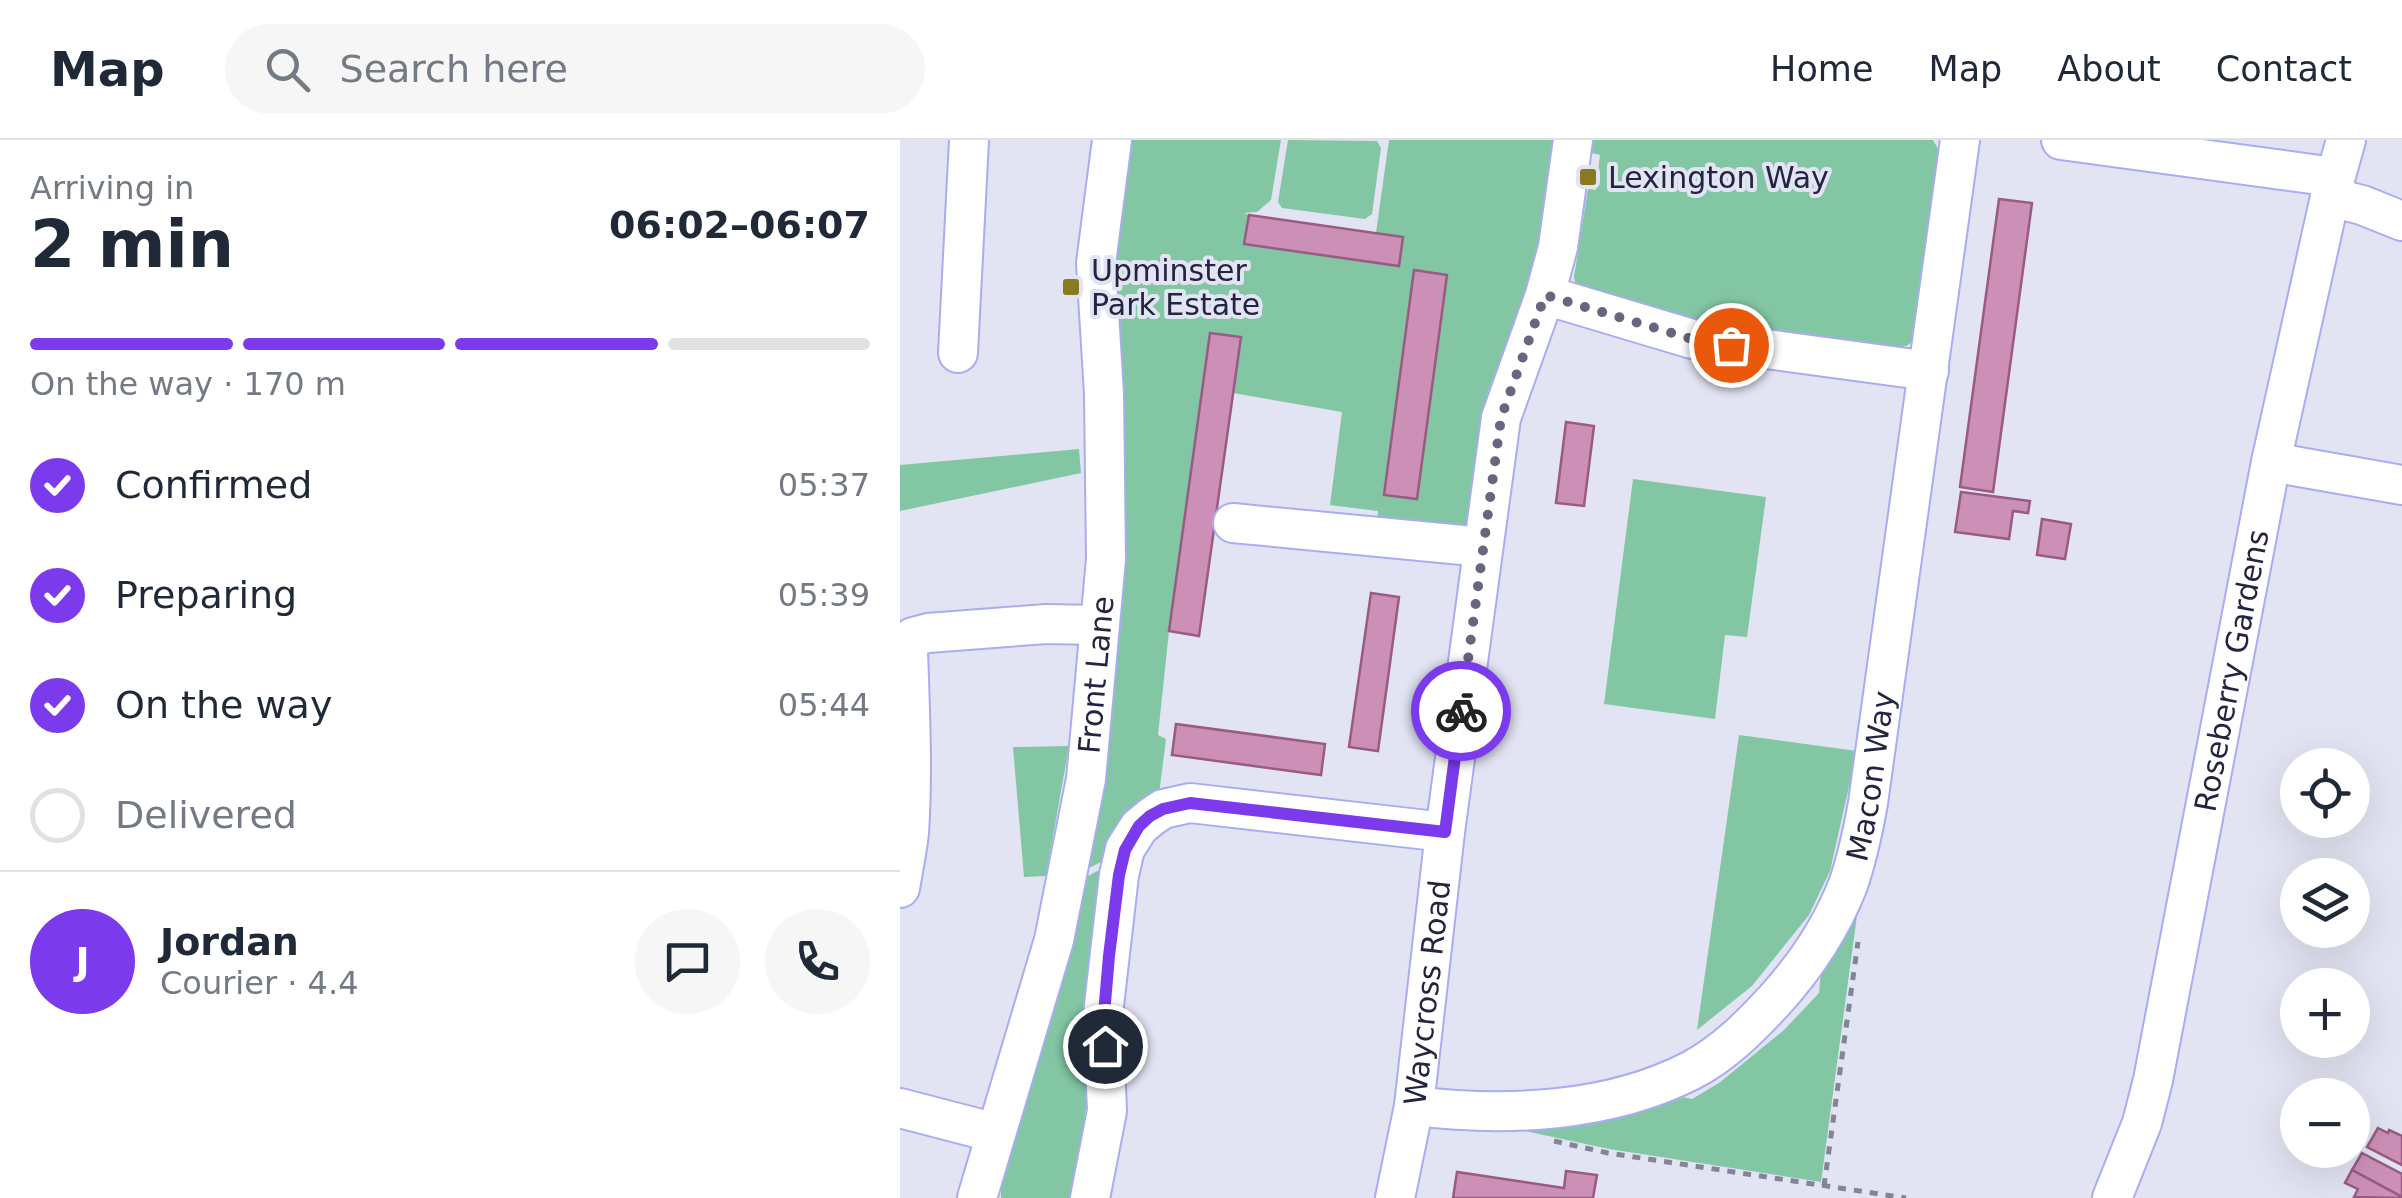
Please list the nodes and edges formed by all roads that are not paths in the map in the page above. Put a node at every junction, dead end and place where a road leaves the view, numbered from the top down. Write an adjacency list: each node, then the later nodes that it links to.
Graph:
1 (969, 140): 11 (street)
2 (1112, 140): 17 (street, Front Lane)
3 (1574, 140): 10 (street, Waycross Road)
4 (1960, 140): 12 (street, Macon Way)
5 (2061, 140): 7 (street)
6 (2346, 140): 8 (street, Roseberry Gardens)
7 (2245, 153): 8 (street)
8 (2332, 187): 9 (street); 13 (street, Roseberry Gardens)
9 (2402, 220)
10 (1545, 295): 12 (street); 16 (street, Waycross Road)
11 (958, 353)
12 (1928, 371): 20 (street, Macon Way)
13 (2271, 462): 14 (street); 26 (street, Roseberry Gardens)
14 (2402, 485)
15 (1233, 523): 16 (street)
16 (1484, 547): 18 (street, Waycross Road)
17 (1099, 625): 19 (street); 22 (street, Front Lane)
18 (1445, 832): 20 (street, Waycross Road); 24 (street)
19 (900, 888)
20 (1414, 1106): 25 (street, Waycross Road)
21 (900, 1108): 22 (street)
22 (996, 1133): 23 (street, Front Lane)
23 (978, 1198)
24 (1090, 1198)
25 (1395, 1198)
26 (2112, 1198)

